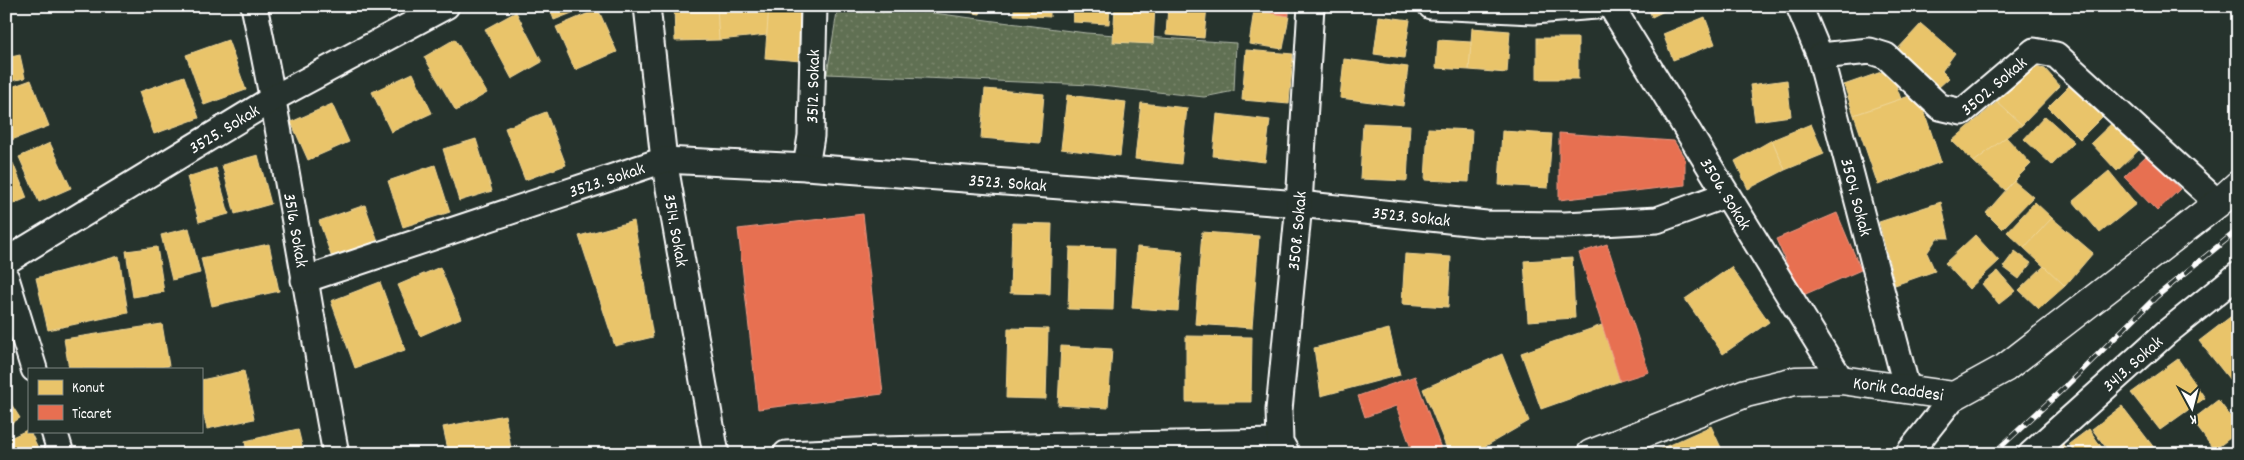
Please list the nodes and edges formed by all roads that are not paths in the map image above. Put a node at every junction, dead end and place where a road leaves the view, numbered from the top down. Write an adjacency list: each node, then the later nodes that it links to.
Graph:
1 (254, 6): 11 (street, 3516. Sokak)
2 (446, 6): 11 (street, 3525. Sokak)
3 (647, 6): 12 (street, 3514. Sokak)
4 (814, 6): 13 (street, 3512. Sokak)
5 (1311, 6): 16 (street, 3508. Sokak)
6 (1431, 6): 7 (street)
7 (1596, 6)
8 (1611, 6): 15 (street, 3506. Sokak)
9 (1799, 6): 10 (street, 3504. Sokak)
10 (1820, 56): 14 (street, 3502. Sokak); 23 (street, 3504. Sokak)
11 (274, 98): 17 (street, 3525. Sokak); 19 (street, 3516. Sokak)
12 (664, 160): 13 (street, 3523. Sokak); 19 (street, 3523. Sokak); 29 (street, 3514. Sokak)
13 (806, 167): 16 (street, 3523. Sokak)
14 (2228, 194): 24 (main road, Korik Caddesi)
15 (1726, 195): 16 (street, 3523. Sokak); 22 (street, 3506. Sokak)
16 (1299, 204): 26 (street, 3508. Sokak)
17 (6, 261)
18 (2238, 275): 33 (street, 3413. Sokak)
19 (304, 280): 28 (street, 3516. Sokak)
20 (8, 294): 21 (street)
21 (34, 368)
22 (1841, 380): 23 (main road, Korik Caddesi); 31 (main road, Korik Caddesi)
23 (1907, 389): 24 (main road, Korik Caddesi)
24 (1954, 396): 32 (street)
25 (54, 432): 27 (street)
26 (1284, 448): 30 (street)
27 (61, 454)
28 (336, 454)
29 (716, 454)
30 (786, 454)
31 (1592, 454)
32 (1908, 454)
33 (2031, 454)

